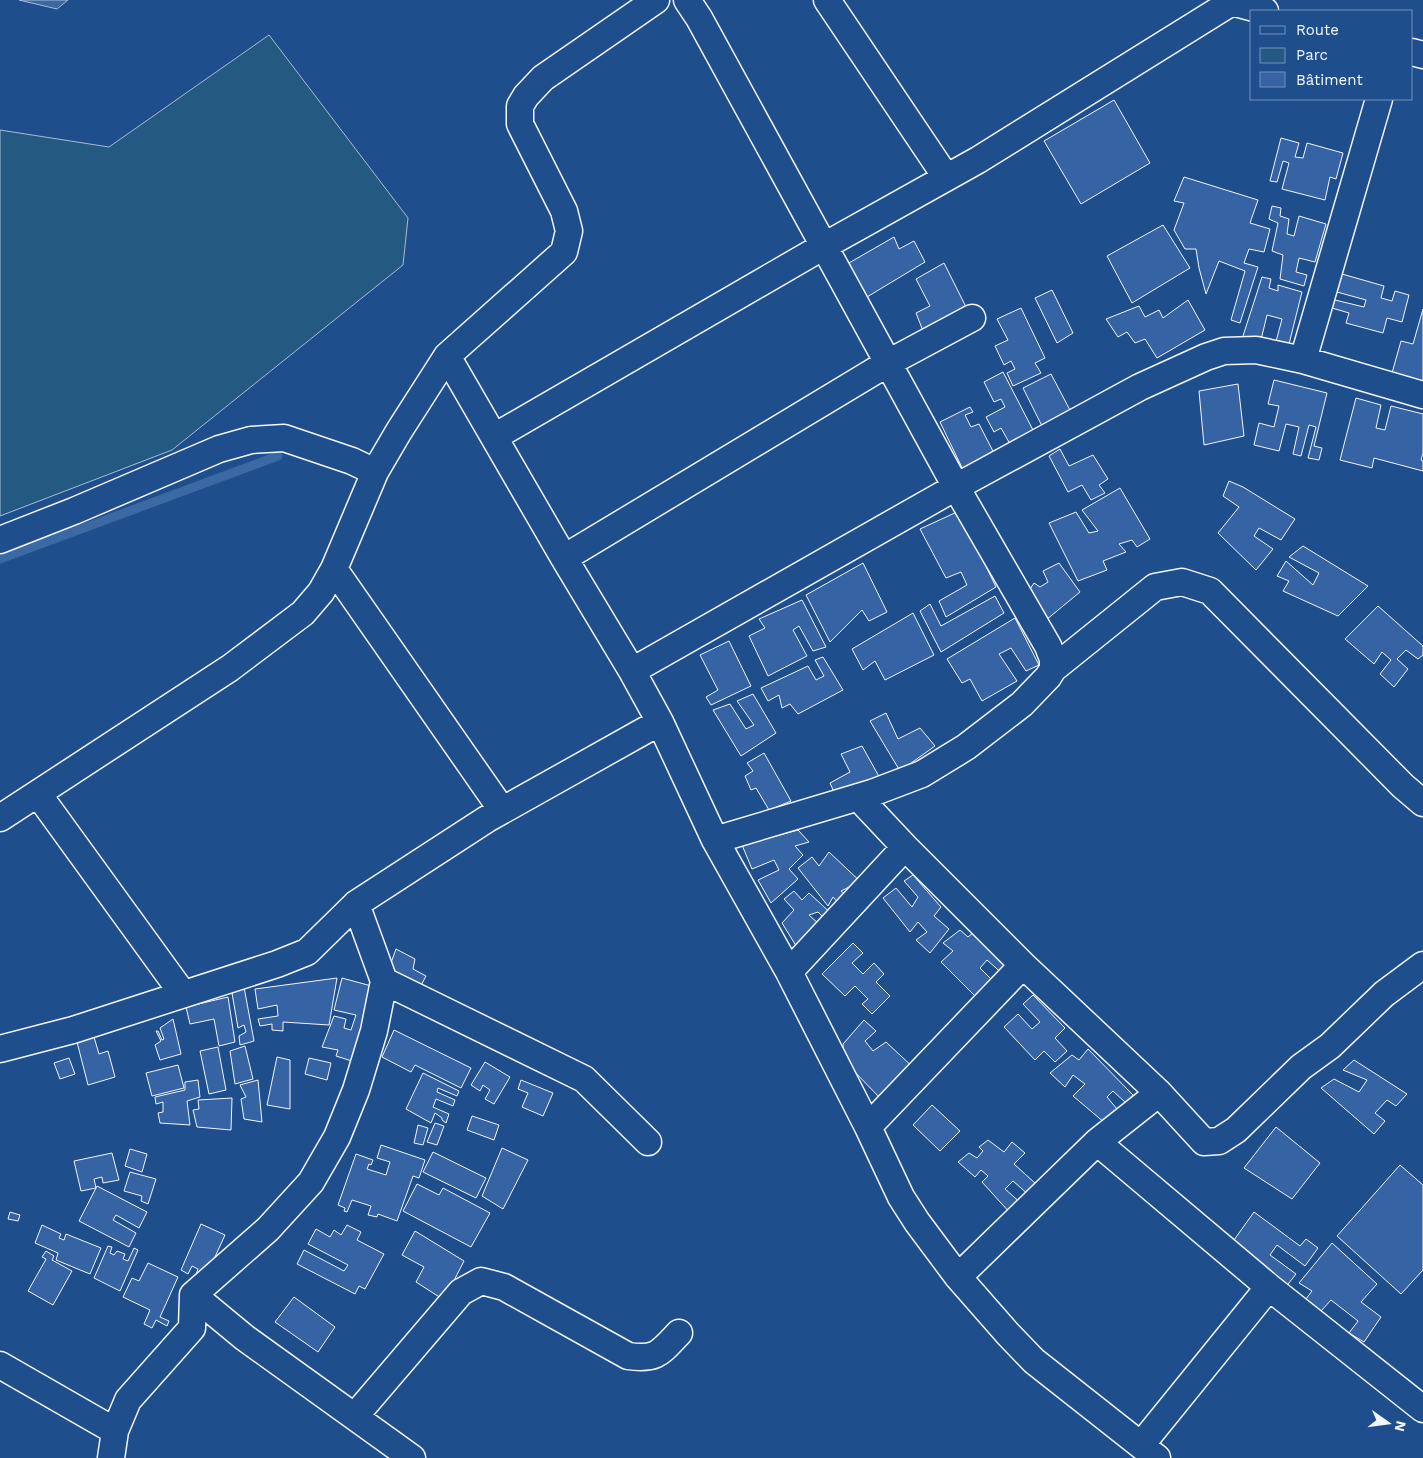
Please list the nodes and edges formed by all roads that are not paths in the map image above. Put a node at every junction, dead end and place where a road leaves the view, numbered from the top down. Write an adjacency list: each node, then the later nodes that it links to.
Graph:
1 (656, 0): 10 (street)
2 (687, 0): 8 (street)
3 (827, 0): 7 (street)
4 (1228, 1): 5 (street); 7 (street)
5 (1264, 7)
6 (1379, 100): 11 (street)
7 (946, 178): 8 (street)
8 (824, 246): 12 (street); 14 (street)
9 (972, 318): 12 (street)
10 (448, 356): 14 (street); 15 (street)
11 (1303, 360): 13 (street); 16 (street)
12 (888, 363): 16 (street); 18 (street)
13 (1423, 395)
14 (494, 437): 18 (street)
15 (375, 472): 17 (street); 19 (street)
16 (956, 487): 20 (street); 21 (street)
17 (0, 540)
18 (564, 558): 21 (street)
19 (334, 569): 23 (street); 26 (street)
20 (1053, 669): 24 (street); 25 (street)
21 (632, 671): 22 (street)
22 (660, 722): 26 (street); 28 (street)
23 (38, 794): 27 (street); 35 (street)
24 (858, 797): 28 (street); 29 (street)
25 (1423, 803)
26 (502, 810): 30 (street)
27 (0, 818)
28 (715, 840): 33 (street)
29 (905, 847): 31 (street); 33 (street)
30 (356, 904): 34 (street); 35 (street)
31 (1024, 965): 37 (street); 38 (street)
32 (1423, 965): 37 (street)
33 (789, 972): 38 (street)
34 (384, 981): 39 (street); 43 (street)
35 (183, 994): 36 (street)
36 (0, 1050)
37 (1160, 1093): 40 (street)
38 (868, 1127): 41 (street)
39 (648, 1142)
40 (1097, 1142): 41 (street); 42 (street)
41 (958, 1277): 49 (street)
42 (1269, 1287): 46 (street); 49 (street)
43 (193, 1295): 47 (street); 48 (street)
44 (679, 1333): 47 (street)
45 (0, 1365): 48 (street)
46 (1423, 1409)
47 (355, 1416): 51 (street)
48 (115, 1431): 50 (street)
49 (1149, 1451)
50 (111, 1458)
51 (412, 1458)

